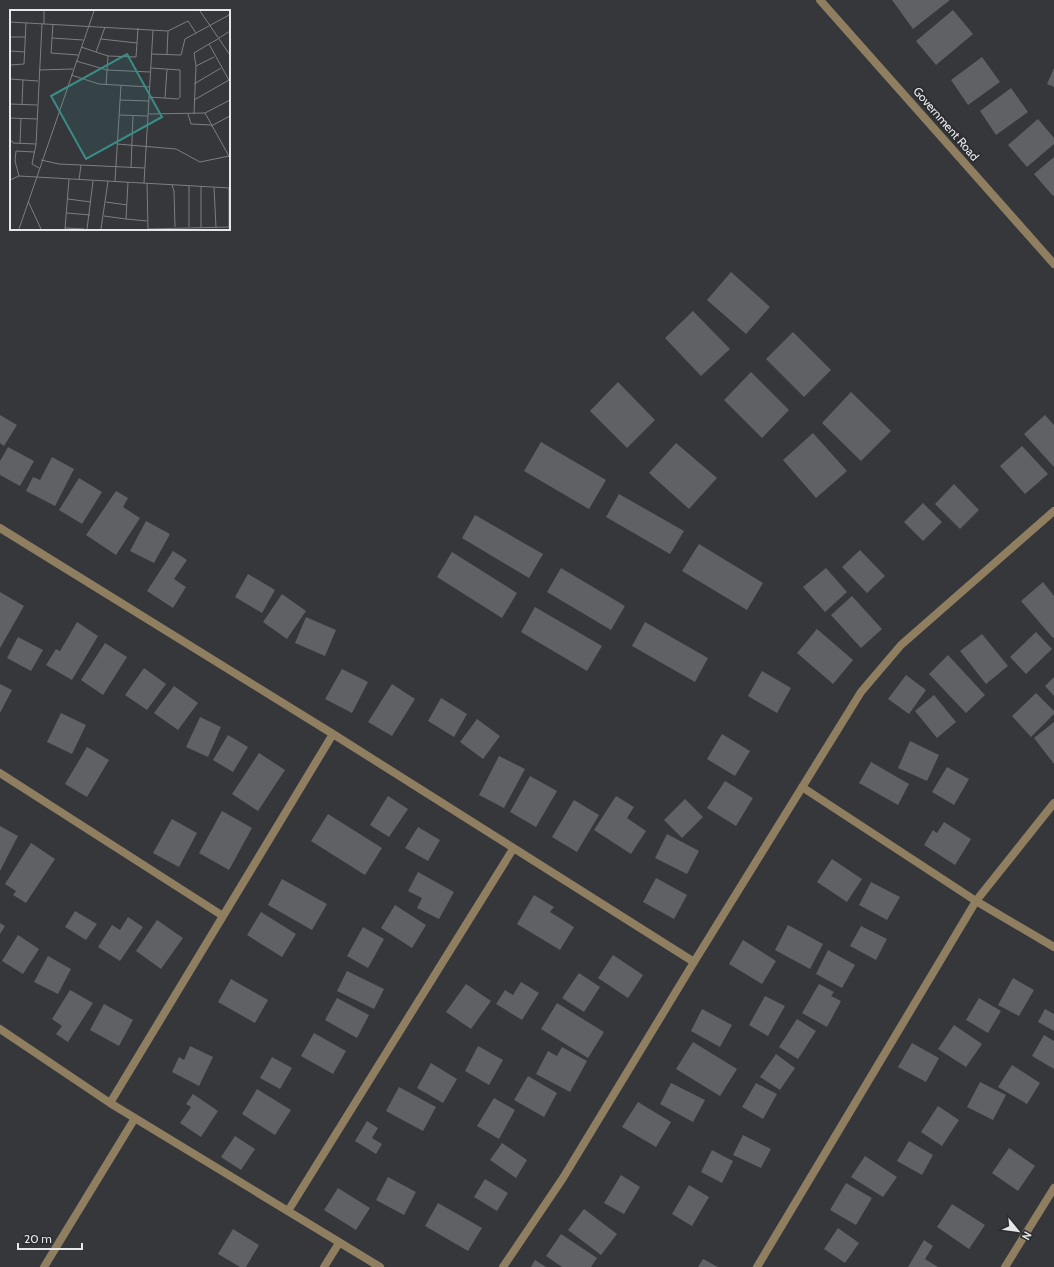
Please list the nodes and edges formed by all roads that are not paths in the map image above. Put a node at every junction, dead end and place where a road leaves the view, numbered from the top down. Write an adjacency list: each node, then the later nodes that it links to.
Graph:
1 (820, 0): 2 (street, Government Road)
2 (1054, 264)
3 (1054, 511): 7 (street)
4 (0, 528): 5 (street)
5 (333, 734): 9 (street); 11 (street)
6 (0, 773): 11 (street)
7 (802, 787): 10 (street); 13 (street)
8 (1054, 803): 10 (street)
9 (513, 849): 13 (street); 18 (street)
10 (976, 901): 12 (street); 24 (street)
11 (223, 916): 15 (street)
12 (1054, 947)
13 (694, 962): 23 (street)
14 (0, 1029): 15 (street)
15 (110, 1103): 16 (street)
16 (135, 1118): 18 (street); 20 (street)
17 (1054, 1188): 25 (street)
18 (288, 1211): 19 (street)
19 (339, 1243): 21 (street); 22 (street)
20 (44, 1267)
21 (324, 1267)
22 (380, 1267)
23 (503, 1267)
24 (757, 1267)
25 (1005, 1267)

